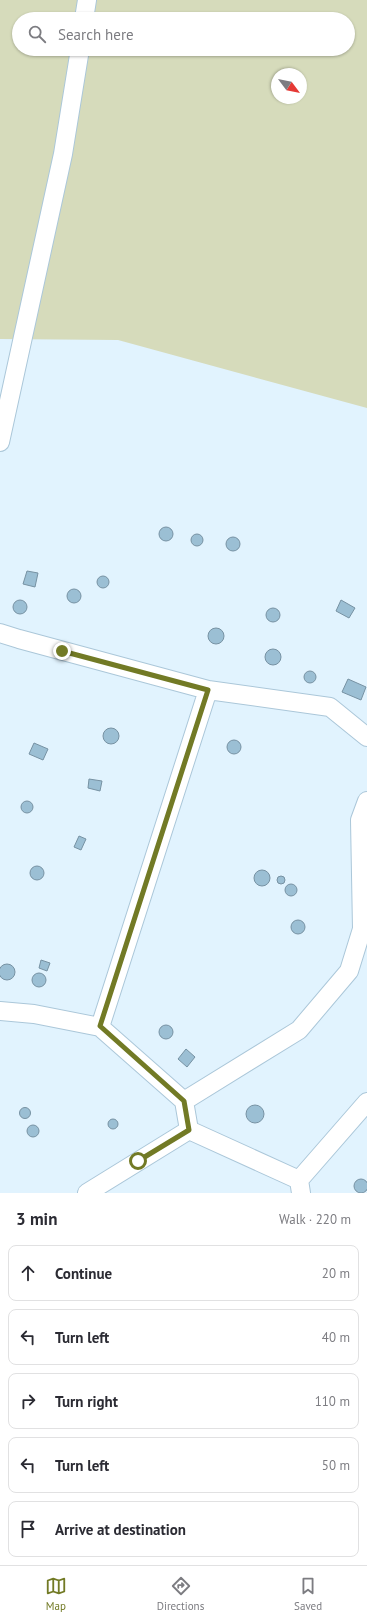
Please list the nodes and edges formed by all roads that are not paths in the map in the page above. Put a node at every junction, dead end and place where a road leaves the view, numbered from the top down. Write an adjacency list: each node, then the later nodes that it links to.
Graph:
1 (87, 0): 2 (street)
2 (85, 12)
3 (79, 56): 4 (street)
4 (0, 442)
5 (0, 633): 6 (street)
6 (208, 690): 7 (street); 10 (street)
7 (367, 737)
8 (367, 801): 11 (street)
9 (0, 1011): 10 (street)
10 (100, 1026): 11 (street)
11 (184, 1101): 13 (street)
12 (367, 1102): 14 (street)
13 (189, 1130): 14 (street); 15 (street)
14 (300, 1186)
15 (87, 1193)

